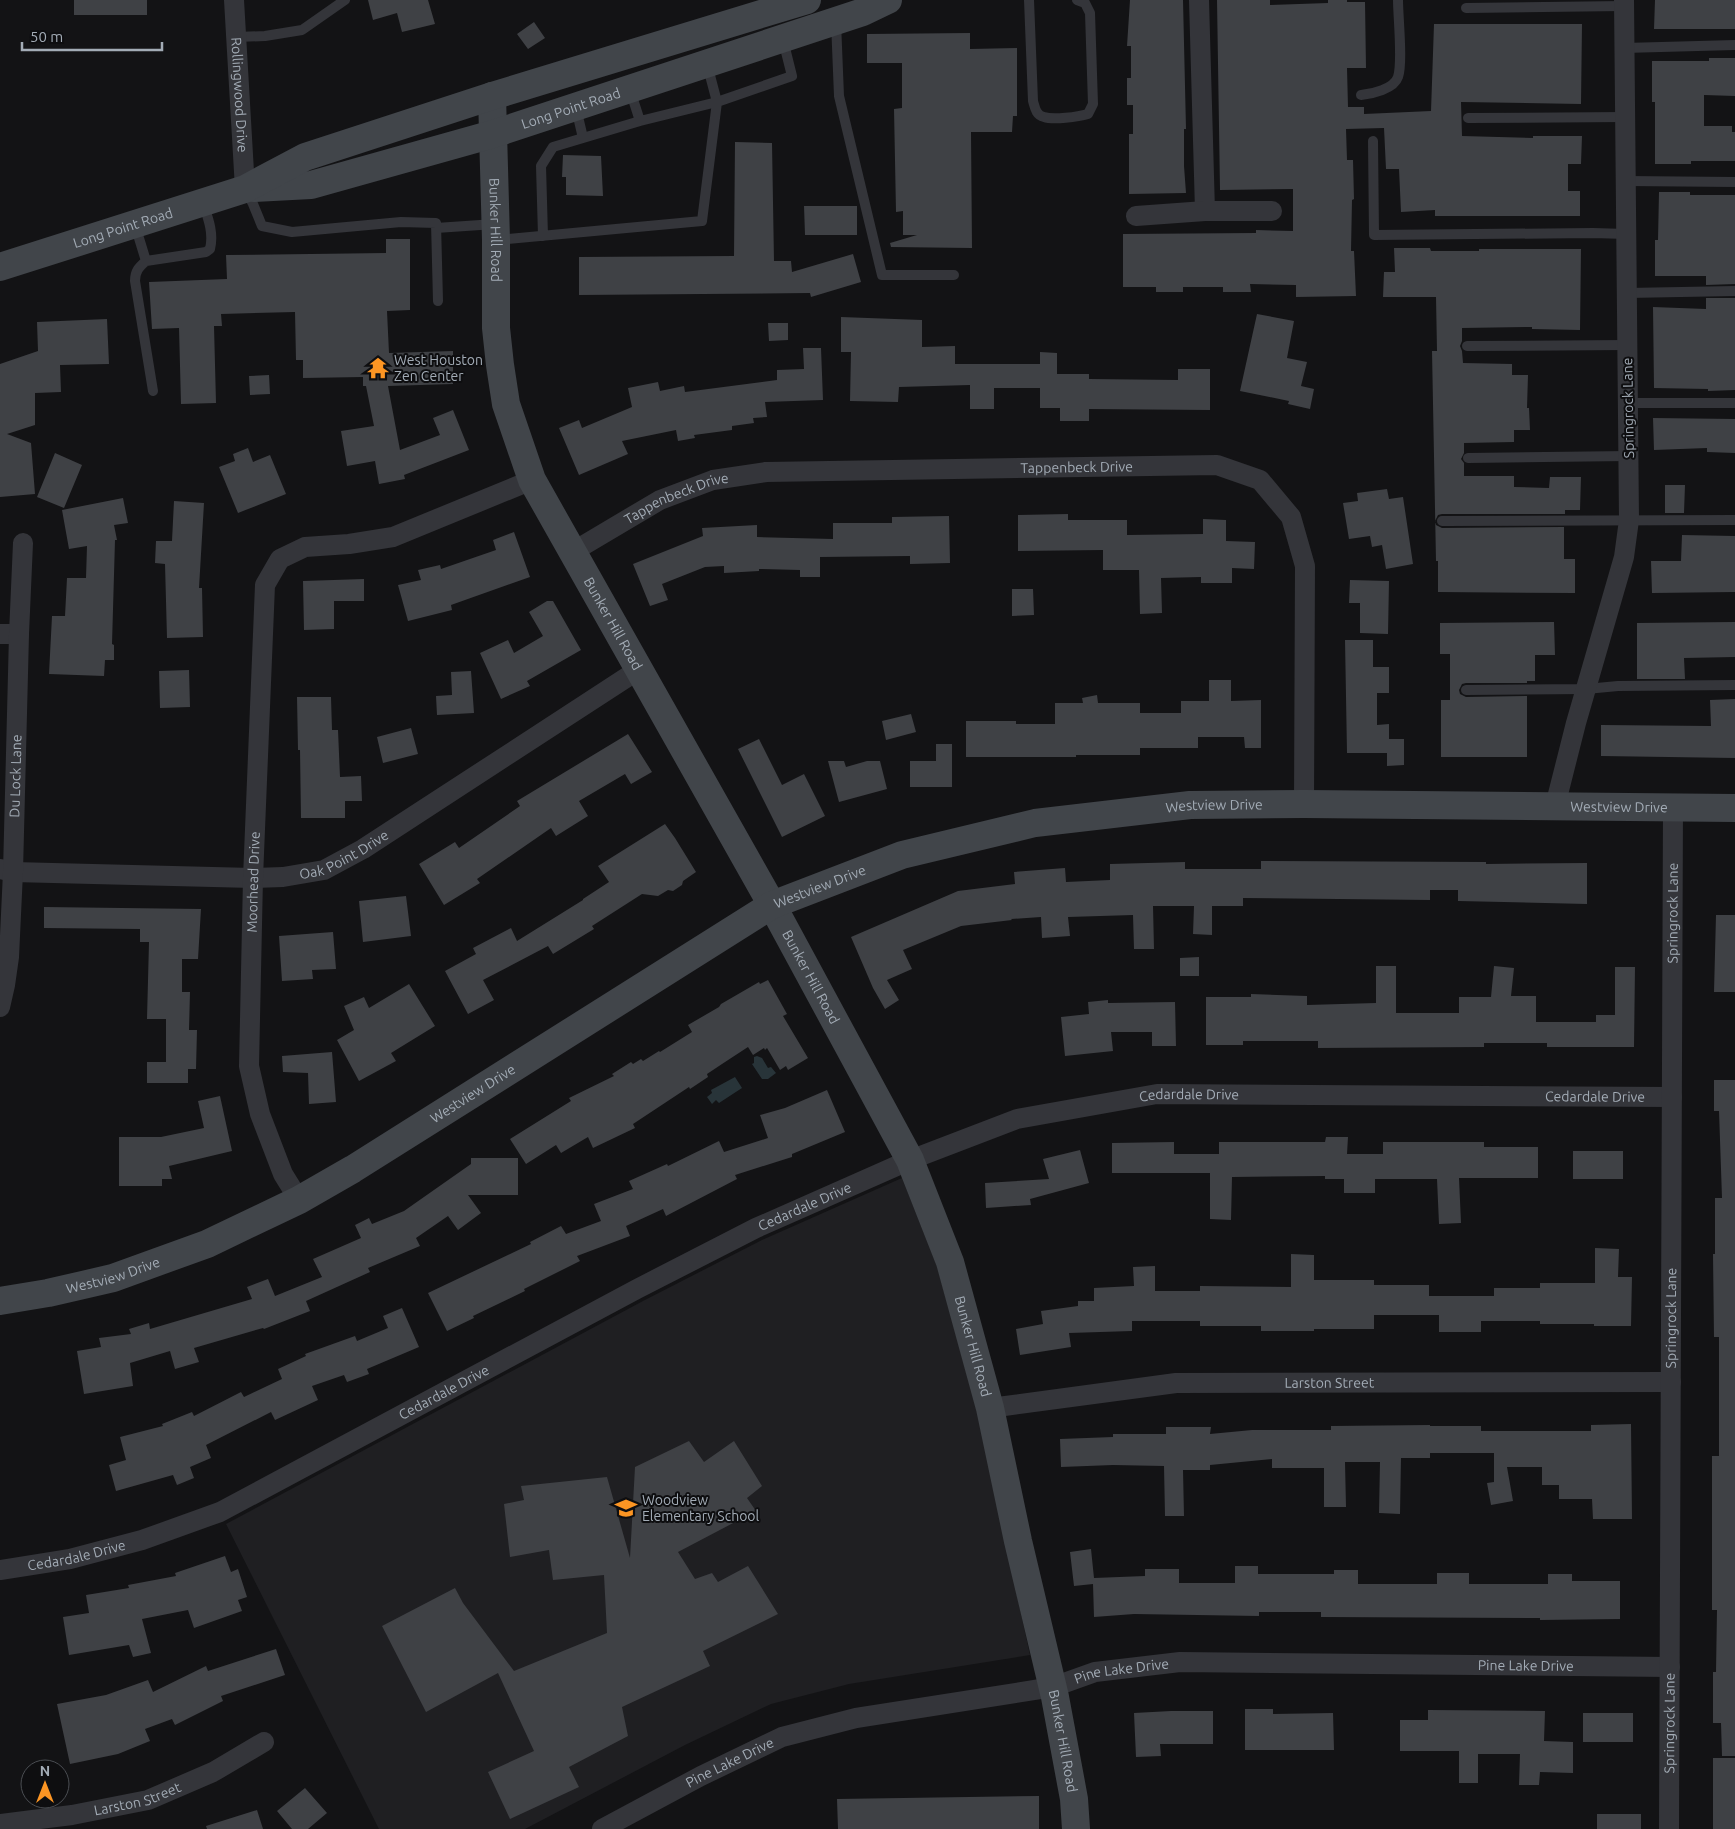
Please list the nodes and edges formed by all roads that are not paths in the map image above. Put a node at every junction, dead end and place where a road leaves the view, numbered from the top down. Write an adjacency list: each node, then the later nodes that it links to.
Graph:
1 (234, 0): 12 (street, Rollingwood Drive)
2 (345, 0): 12 (lane)
3 (807, 0): 19 (main road, Long Point Road)
4 (888, 0): 11 (main road, Long Point Road)
5 (1029, 0): 6 (lane)
6 (1077, 0)
7 (1199, 0): 32 (street)
8 (1398, 0): 18 (lane)
9 (1624, 3): 10 (lane); 15 (street, Springrock Lane)
10 (1466, 8)
11 (836, 21): 13 (main road, Long Point Road); 42 (lane)
12 (236, 37): 30 (street, Rollingwood Drive)
13 (783, 39): 16 (main road, Long Point Road); 20 (lane)
14 (1735, 45): 15 (lane)
15 (1624, 48): 22 (street, Springrock Lane)
16 (707, 64): 17 (main road, Long Point Road); 20 (lane)
17 (630, 89): 21 (main road, Long Point Road); 24 (lane)
18 (1361, 95)
19 (492, 96): 25 (main road, Bunker Hill Road); 30 (main road, Long Point Road)
20 (717, 102): 24 (lane); 39 (lane)
21 (576, 107): 25 (main road, Long Point Road); 26 (lane)
22 (1625, 117): 23 (lane); 28 (street, Springrock Lane)
23 (1468, 118)
24 (640, 121): 26 (lane)
25 (493, 134): 30 (main road, Long Point Road); 37 (main road, Bunker Hill Road)
26 (583, 138): 39 (lane)
27 (1373, 141): 38 (lane)
28 (1626, 182): 29 (lane); 38 (street, Springrock Lane)
29 (1735, 182)
30 (245, 189): 31 (main road, Long Point Road); 36 (lane)
31 (202, 202): 35 (main road, Long Point Road); 40 (lane)
32 (1205, 211): 33 (street); 34 (street)
33 (1272, 211)
34 (1136, 216)
35 (135, 224): 40 (lane); 41 (main road, Long Point Road)
36 (436, 228): 37 (lane); 45 (lane)
37 (496, 232): 39 (lane); 53 (main road, Bunker Hill Road)
38 (1626, 234): 44 (street, Springrock Lane)
39 (543, 236)
40 (146, 260): 48 (lane)
41 (0, 267)
42 (954, 275)
43 (1735, 291): 44 (lane)
44 (1627, 293): 46 (street, Springrock Lane)
45 (438, 300)
46 (1628, 345): 47 (lane); 49 (street, Springrock Lane)
47 (1467, 346)
48 (153, 391)
49 (1628, 403): 50 (lane); 51 (street, Springrock Lane)
50 (1735, 403)
51 (1629, 456): 52 (lane); 54 (street, Springrock Lane)
52 (1468, 458)
53 (532, 480): 58 (main road, Bunker Hill Road); 69 (street, Moorhead Drive)
54 (1629, 520): 55 (lane); 56 (lane); 62 (street, Springrock Lane)
55 (1735, 520)
56 (1442, 521)
57 (23, 543): 59 (street, Du Lock Lane)
58 (574, 552): 60 (main road, Bunker Hill Road); 64 (street, Tappenbeck Drive)
59 (10, 634): 68 (street, Du Lock Lane)
60 (638, 670): 69 (street, Oak Point Drive); 70 (main road, Bunker Hill Road)
61 (1735, 685): 62 (lane)
62 (1586, 689): 63 (lane); 65 (street, Springrock Lane)
63 (1466, 690)
64 (1304, 804): 65 (main road, Westview Drive); 70 (main road, Westview Drive)
65 (1555, 806): 66 (main road, Westview Drive)
66 (1673, 806): 67 (main road, Westview Drive); 72 (street, Springrock Lane)
67 (1735, 808)
68 (6, 870): 69 (street, Oak Point Drive); 71 (street, Du Lock Lane)
69 (253, 878): 74 (street, Moorhead Drive)
70 (772, 905): 73 (main road, Bunker Hill Road); 74 (main road, Westview Drive)
71 (0, 1007)
72 (1672, 1097): 73 (street, Cedardale Drive); 76 (street, Springrock Lane)
73 (910, 1160): 77 (main road, Bunker Hill Road); 78 (street, Cedardale Drive)
74 (299, 1200): 75 (main road, Westview Drive)
75 (0, 1301)
76 (1671, 1382): 77 (street, Larston Street); 79 (street, Springrock Lane)
77 (990, 1408): 80 (main road, Bunker Hill Road)
78 (0, 1570)
79 (1670, 1667): 80 (street, Pine Lake Drive); 85 (street, Springrock Lane)
80 (1052, 1687): 83 (street, Pine Lake Drive); 84 (main road, Bunker Hill Road)
81 (264, 1742): 82 (street, Larston Street)
82 (0, 1824)
83 (602, 1829)
84 (1076, 1829)
85 (1669, 1829)

